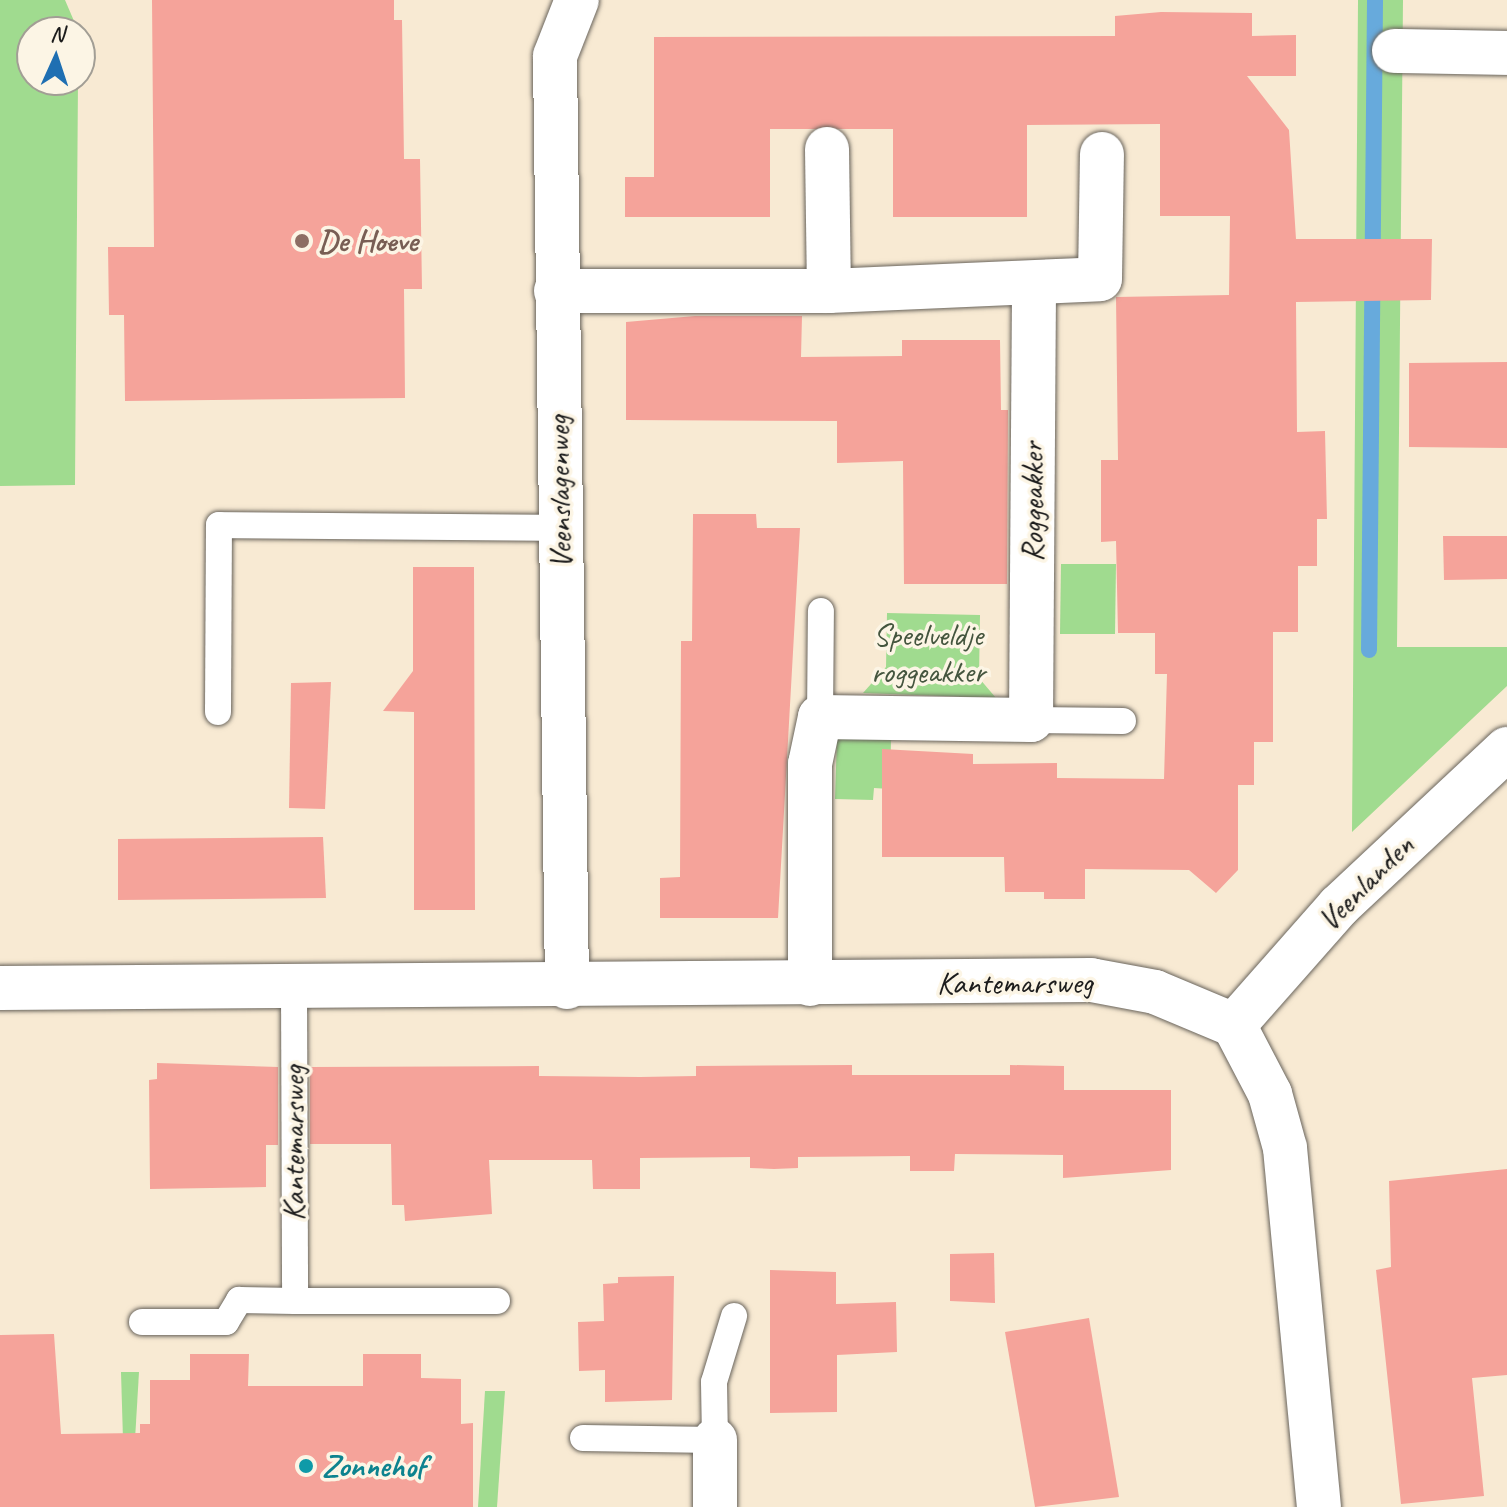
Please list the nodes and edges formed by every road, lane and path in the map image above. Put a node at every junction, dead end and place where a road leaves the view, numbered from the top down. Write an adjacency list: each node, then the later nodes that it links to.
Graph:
1 (577, 0): 7 (street, Veenslagenweg)
2 (1394, 51): 3 (street)
3 (1507, 53)
4 (827, 149): 8 (street)
5 (1102, 154): 6 (street)
6 (1034, 283): 8 (street); 13 (street, Roggeakker)
7 (556, 291): 8 (street); 9 (street, Veenslagenweg)
8 (829, 291)
9 (561, 528): 11 (lane); 18 (street, Veenslagenweg)
10 (821, 611): 12 (lane)
11 (218, 712)
12 (820, 717): 13 (street); 16 (street)
13 (1031, 720): 14 (lane)
14 (1123, 721)
15 (1507, 749): 20 (street, Veenlanden)
16 (810, 984): 18 (street, Kantemarsweg); 20 (street, Kantemarsweg)
17 (294, 986): 18 (street, Kantemarsweg); 19 (street, Kantemarsweg); 21 (lane, Kantemarsweg)
18 (567, 987)
19 (0, 988)
20 (1234, 1025): 28 (street)
21 (295, 1301): 22 (lane); 24 (lane)
22 (497, 1301)
23 (734, 1316): 26 (lane)
24 (142, 1322)
25 (583, 1438): 26 (lane)
26 (715, 1440): 27 (street)
27 (715, 1507)
28 (1319, 1507)

